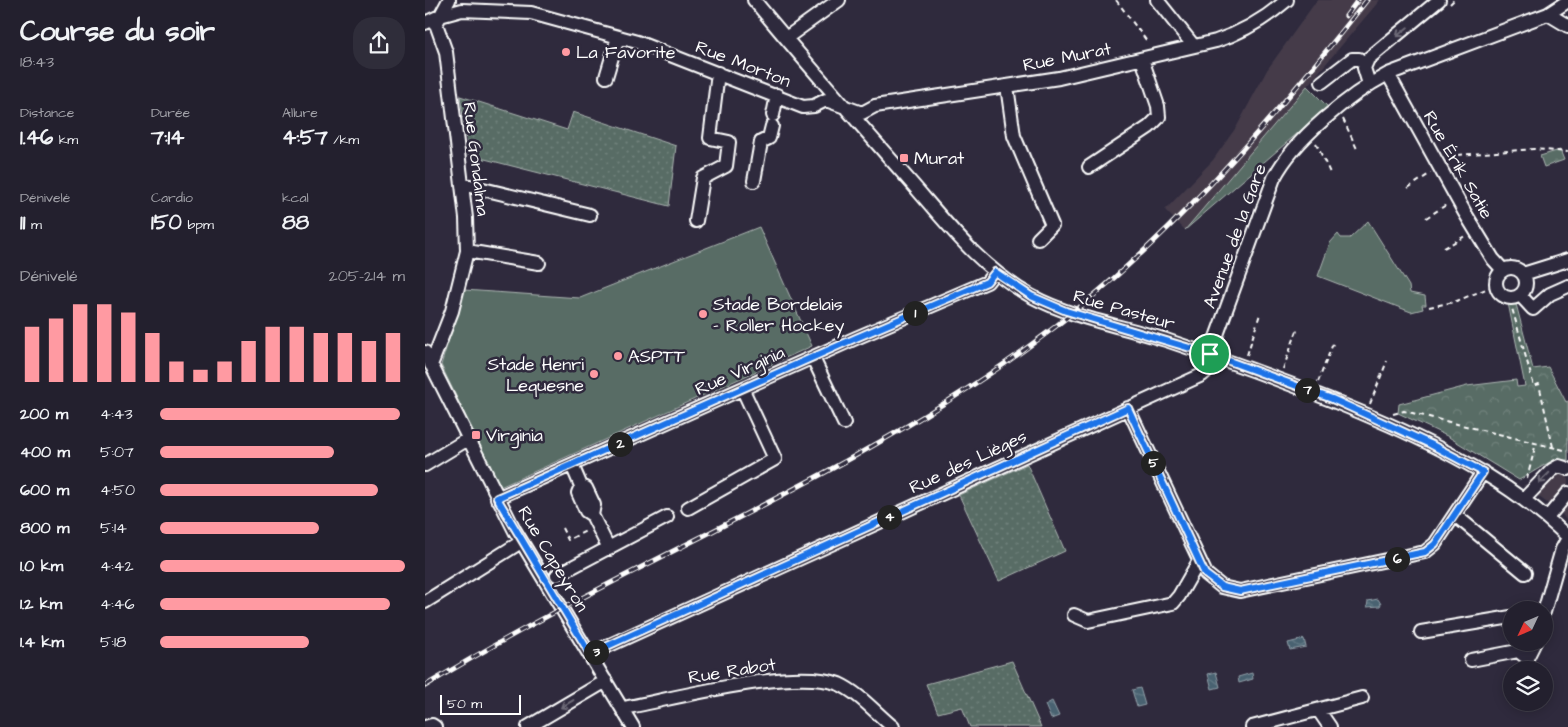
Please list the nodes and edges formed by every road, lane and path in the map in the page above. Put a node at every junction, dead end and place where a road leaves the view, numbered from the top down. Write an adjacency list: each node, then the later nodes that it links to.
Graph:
1 (449, 0): 13 (street)
2 (469, 0): 11 (street)
3 (754, 0): 17 (street, Rue Pasteur)
4 (839, 0): 17 (street)
5 (1116, 0): 18 (path)
6 (1157, 0): 19 (street)
7 (1287, 0): 10 (street, Rue Murat)
8 (1439, 0): 21 (street, one-way to 21)
9 (1563, 2): 12 (street, Avenue de la Gare)
10 (1273, 4): 19 (street, Rue Murat)
11 (480, 10): 13 (street, Rue Morton); 16 (street, Rue Morton)
12 (1547, 14): 15 (street); 23 (street, Avenue de la Gare)
13 (440, 16): 14 (street, Rue Morton); 39 (street, Rue Gondalma)
14 (425, 23)
15 (1568, 26)
16 (618, 37): 22 (street, Rue Morton); 24 (street)
17 (785, 38): 29 (street, Rue Pasteur)
18 (1148, 38)
19 (1193, 45): 20 (street, Rue Murat)
20 (1142, 58): 27 (street, Rue Murat); 35 (street)
21 (1365, 64): 25 (street); 26 (street)
22 (718, 73): 28 (street, Rue Morton); 44 (street)
23 (1388, 74): 26 (street, Avenue de la Gare); 36 (street, Rue Érik Satie)
24 (606, 77)
25 (1322, 82)
26 (1369, 84): 30 (street, Avenue de la Gare)
27 (1007, 86): 29 (street, Rue Murat); 46 (street)
28 (777, 95): 29 (street, Rue Morton); 38 (street)
29 (844, 106): 52 (street, Rue Pasteur)
30 (1338, 109): 31 (street, Avenue de la Gare); 32 (path)
31 (1311, 132): 37 (path); 63 (street, Avenue de la Gare)
32 (1358, 151)
33 (1568, 152): 34 (path)
34 (1458, 154)
35 (1089, 167)
36 (1440, 168): 40 (path); 41 (street, Rue Érik Satie)
37 (1331, 175)
38 (755, 181)
39 (462, 184): 42 (street); 48 (street, Rue Gondalma)
40 (1408, 188)
41 (1457, 198): 43 (path); 45 (street, Rue Érik Satie)
42 (590, 215)
43 (1426, 218)
44 (696, 221)
45 (1475, 229): 47 (path); 51 (street, Rue Érik Satie)
46 (1038, 238)
47 (1444, 248)
48 (467, 251): 50 (street); 66 (street, Rue Gondalma)
49 (1568, 260): 53 (street)
50 (539, 263)
51 (1503, 270): 53 (street); 54 (street)
52 (995, 272): 63 (street, Rue Pasteur); 64 (street, Rue Virginia)
53 (1523, 274): 56 (street)
54 (1496, 285): 56 (street); 57 (path)
55 (1568, 286): 56 (street)
56 (1514, 296): 76 (path)
57 (1429, 307)
58 (1260, 314): 62 (path)
59 (1298, 328): 67 (path)
60 (1334, 341): 68 (path)
61 (425, 352): 66 (street, Rue Capeyron)
62 (1241, 353)
63 (1210, 354): 71 (street, Rue des Lièges); 81 (street, Rue Pasteur)
64 (813, 358): 69 (street, Rue Virginia); 73 (street)
65 (1387, 361): 70 (path)
66 (431, 365): 74 (street, Rue Capeyron)
67 (1283, 370)
68 (1318, 382)
69 (743, 390): 78 (street, Rue Virginia); 86 (street)
70 (1377, 407)
71 (1128, 408): 95 (street); 106 (street, Rue des Lièges)
72 (1391, 414): 75 (path)
73 (844, 423)
74 (467, 438): 79 (street); 84 (street, Rue Capeyron)
75 (1536, 443): 76 (path); 82 (path)
76 (1553, 447): 77 (path)
77 (1568, 451)
78 (572, 464): 84 (street, Rue Virginia); 90 (street)
79 (425, 465)
80 (1568, 468): 85 (street, one-way to 85)
81 (1483, 472): 85 (street, Rue Pasteur); 87 (street)
82 (1527, 479)
83 (1568, 493): 89 (street)
84 (497, 498): 93 (street, Rue Capeyron)
85 (1524, 499): 89 (street, Rue Pasteur)
86 (687, 508)
87 (1455, 515): 95 (street); 96 (street)
88 (667, 517): 94 (street)
89 (1547, 518): 92 (street, Rue Pasteur)
90 (595, 521): 91 (path); 94 (street)
91 (562, 528)
92 (1568, 537): 98 (street)
93 (521, 542): 99 (street); 106 (street, Rue Capeyron)
94 (609, 550): 97 (street)
95 (1199, 561): 100 (street)
96 (1525, 573)
97 (557, 575)
98 (1547, 601)
99 (425, 602)
100 (1074, 615)
101 (1503, 618): 102 (street)
102 (1421, 632)
103 (1518, 651): 105 (street)
104 (1518, 651): 107 (street)
105 (1530, 651)
106 (590, 654): 108 (street, Rue Capeyron)
107 (1471, 660)
108 (606, 681): 110 (street, Rue Capeyron); 114 (street, one-way to 114)
109 (1361, 698): 111 (street)
110 (623, 708): 115 (street, Rue Capeyron); 116 (street, Rue Rabot)
111 (1319, 711): 117 (street); 118 (street)
112 (425, 727): 113 (street)
113 (435, 727)
114 (528, 727)
115 (633, 727)
116 (893, 727)
117 (1252, 727)
118 (1330, 727)

